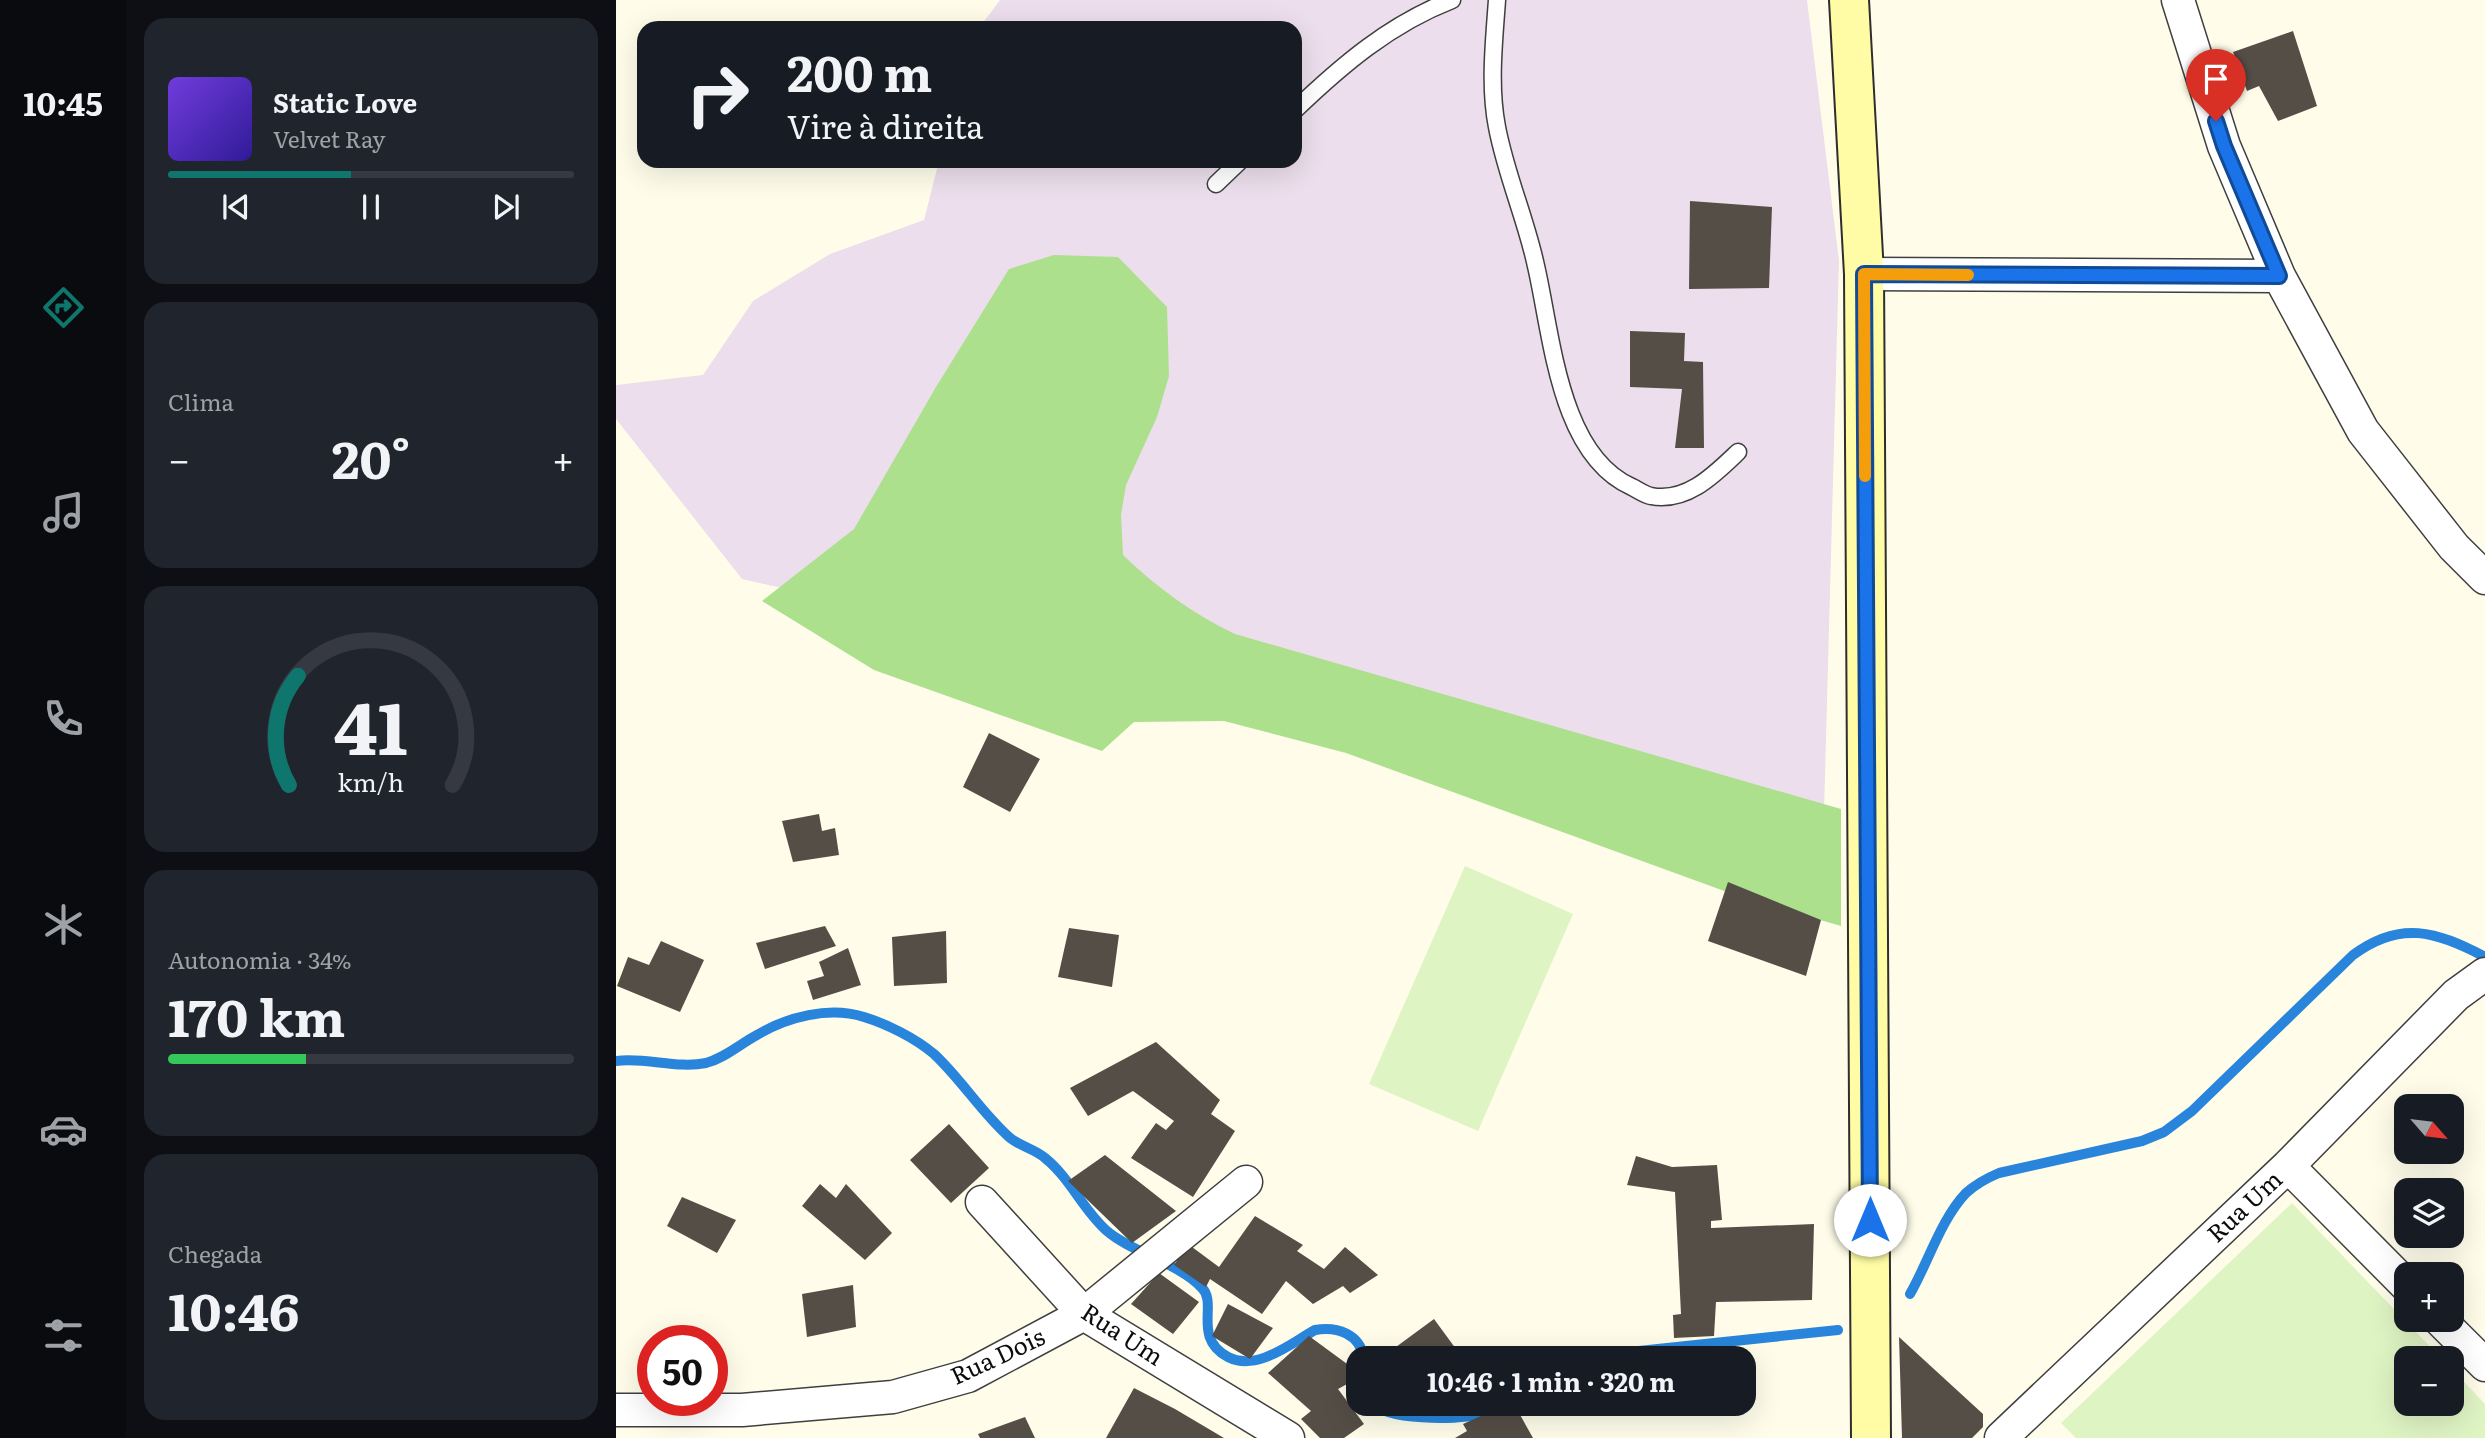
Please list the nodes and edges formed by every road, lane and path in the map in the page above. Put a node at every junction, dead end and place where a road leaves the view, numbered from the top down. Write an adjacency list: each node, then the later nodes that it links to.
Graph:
1 (1452, 0): 5 (lane)
2 (1497, 0): 10 (lane)
3 (1849, 0): 8 (main road)
4 (2178, 0): 9 (street)
5 (1302, 103)
6 (1233, 168): 7 (lane)
7 (1216, 184)
8 (1864, 274): 9 (street); 23 (main road)
9 (2279, 276): 11 (street)
10 (1738, 452)
11 (2485, 578)
12 (2485, 974): 13 (street, Rua Um)
13 (2288, 1166): 16 (street); 21 (street, Rua Um)
14 (1246, 1181): 17 (street, Rua Dois)
15 (982, 1202): 17 (street, Rua Um)
16 (2394, 1273)
17 (1084, 1314): 20 (street, Rua Dois); 22 (street, Rua Um)
18 (2452, 1332): 19 (street)
19 (2485, 1365)
20 (616, 1410)
21 (2017, 1433)
22 (1288, 1438)
23 (1871, 1438)

